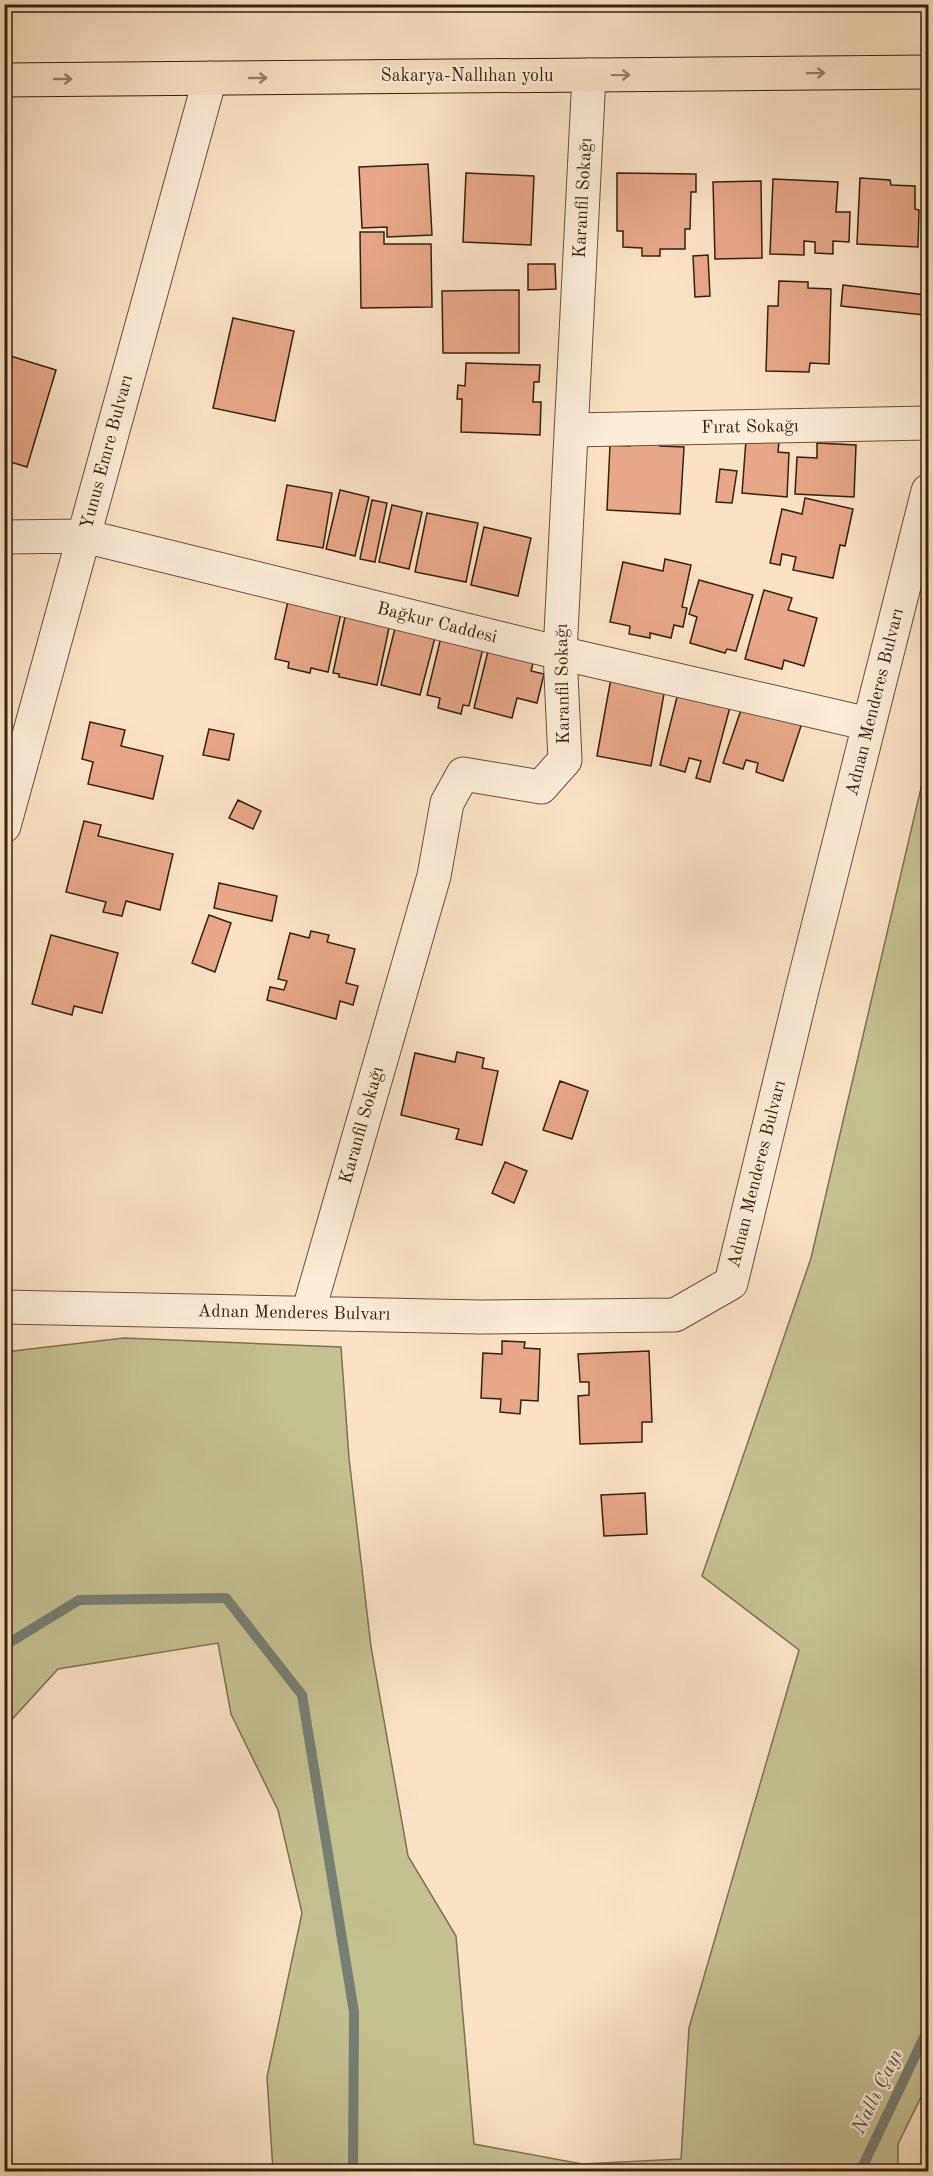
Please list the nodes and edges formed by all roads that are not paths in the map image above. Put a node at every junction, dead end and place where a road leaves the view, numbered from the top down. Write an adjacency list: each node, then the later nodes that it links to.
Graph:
1 (928, 72): 2 (main road, Sakarya-Nallıhan yolu, one-way to 1)
2 (589, 75): 3 (main road, Sakarya-Nallıhan yolu, one-way to 2); 6 (street, Karanfil Sokağı)
3 (210, 78): 4 (main road, Sakarya-Nallıhan yolu, one-way to 3); 8 (street, Yunus Emre Bulvarı)
4 (4, 80)
5 (928, 423): 6 (street, Fırat Sokağı)
6 (571, 430): 10 (street, Karanfil Sokağı)
7 (928, 491): 11 (street, Adnan Menderes Bulvarı)
8 (84, 536): 9 (street, Bağkur Caddesi); 10 (street, Bağkur Caddesi); 12 (street, Yunus Emre Bulvarı)
9 (4, 537)
10 (560, 653): 11 (street, Bağkur Caddesi); 14 (street, Karanfil Sokağı)
11 (869, 724): 14 (street, Adnan Menderes Bulvarı)
12 (4, 826)
13 (4, 1307): 14 (street, Adnan Menderes Bulvarı)
14 (308, 1313)

